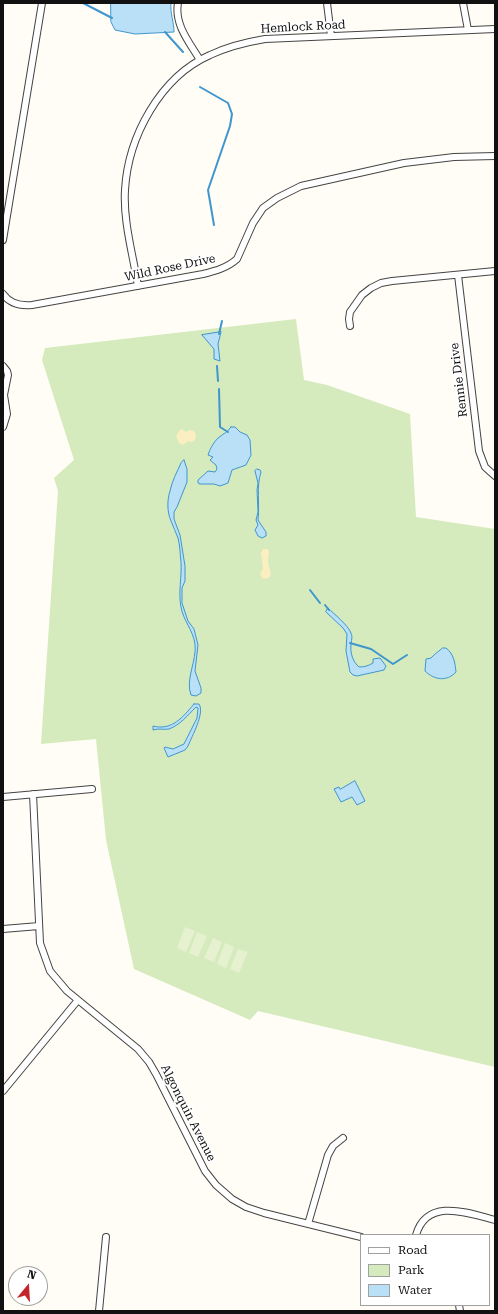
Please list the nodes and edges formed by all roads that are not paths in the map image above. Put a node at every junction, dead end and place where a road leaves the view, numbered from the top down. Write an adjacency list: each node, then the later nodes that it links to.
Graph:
1 (42, 3): 10 (street)
2 (178, 3): 8 (street)
3 (327, 3): 7 (street)
4 (463, 3): 6 (street)
5 (495, 29): 6 (street, Hemlock Road)
6 (468, 30): 7 (street, Hemlock Road)
7 (331, 36): 8 (street, Hemlock Road)
8 (200, 60): 13 (street, Hemlock Road)
9 (495, 156): 13 (street, Wild Rose Drive)
10 (3, 240)
11 (495, 271): 12 (street)
12 (458, 275): 15 (street); 19 (street, Rennie Drive)
13 (138, 286): 14 (street, Wild Rose Drive)
14 (3, 294)
15 (350, 326)
16 (3, 366): 17 (street)
17 (3, 395): 18 (street)
18 (3, 427)
19 (495, 476)
20 (92, 789): 21 (street)
21 (33, 794): 22 (street); 23 (street, Algonquin Avenue)
22 (3, 797)
23 (39, 926): 24 (street); 25 (street, Algonquin Avenue)
24 (3, 929)
25 (78, 1000): 26 (street); 29 (street, Algonquin Avenue)
26 (3, 1091)
27 (342, 1138): 29 (street)
28 (495, 1220): 30 (street)
29 (308, 1224): 32 (street, Algonquin Avenue)
30 (416, 1234)
31 (106, 1237): 33 (street)
32 (360, 1237)
33 (99, 1311)

